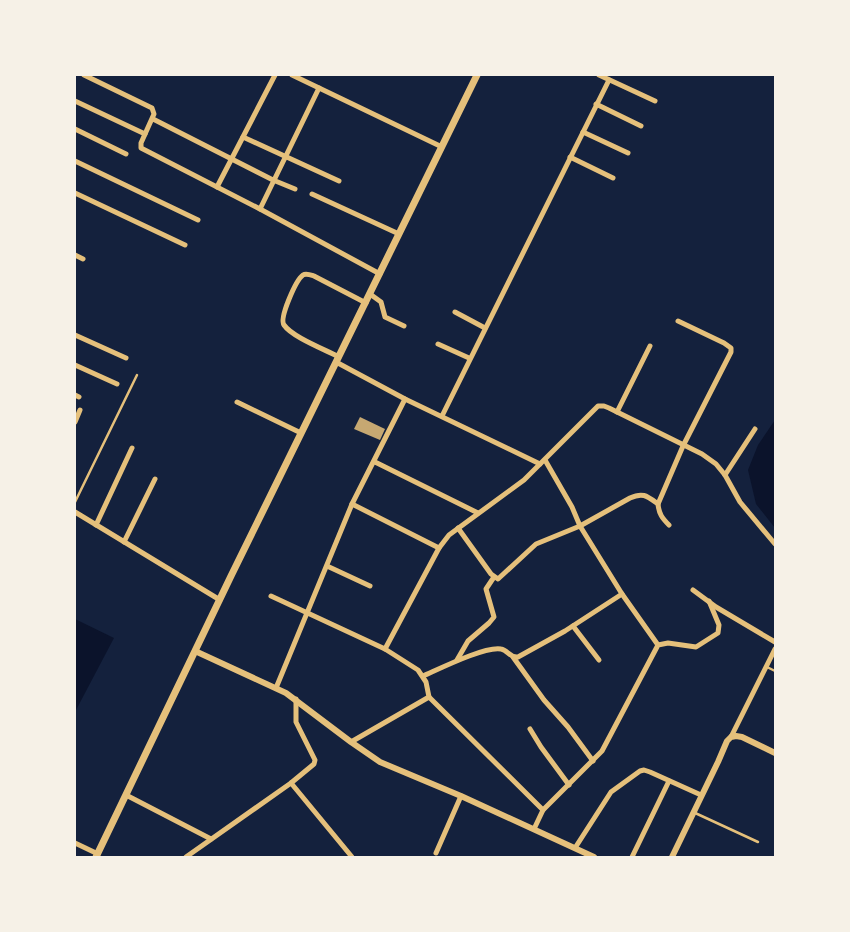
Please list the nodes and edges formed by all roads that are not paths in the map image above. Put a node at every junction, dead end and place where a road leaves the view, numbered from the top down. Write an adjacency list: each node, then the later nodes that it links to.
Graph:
1 (84, 75): 11 (street)
2 (275, 75): 16 (street)
3 (292, 75): 7 (street)
4 (477, 75): 17 (main road)
5 (599, 75): 6 (street)
6 (609, 80): 9 (street); 10 (street)
7 (319, 88): 17 (street); 20 (street)
8 (75, 101): 15 (street)
9 (655, 101)
10 (596, 104): 12 (street); 14 (street)
11 (152, 119): 15 (street); 22 (street)
12 (641, 126)
13 (75, 129): 18 (street)
14 (583, 132): 19 (street); 21 (street)
15 (145, 134): 27 (street)
16 (243, 137): 20 (street); 22 (street)
17 (442, 147): 33 (main road)
18 (126, 154)
19 (628, 154)
20 (286, 156): 25 (street); 26 (street)
21 (570, 157): 24 (street); 43 (street)
22 (232, 160): 25 (street); 27 (street)
23 (75, 161): 32 (street)
24 (613, 178)
25 (273, 180): 28 (street); 31 (street)
26 (339, 181)
27 (217, 188): 31 (street)
28 (295, 189)
29 (75, 193): 34 (street)
30 (312, 194): 33 (street)
31 (260, 208): 37 (street)
32 (198, 220)
33 (399, 234): 37 (main road)
34 (185, 246)
35 (75, 255): 36 (street)
36 (83, 259)
37 (380, 274): 38 (main road)
38 (370, 294): 39 (main road); 42 (street)
39 (366, 303): 49 (main road); 49 (street)
40 (455, 312): 43 (street)
41 (678, 321): 61 (street)
42 (404, 326)
43 (485, 328): 48 (street)
44 (75, 335): 47 (street)
45 (438, 344): 48 (street)
46 (650, 346): 56 (street)
47 (126, 358)
48 (469, 358): 57 (street)
49 (338, 359): 53 (street); 60 (main road)
50 (75, 365): 52 (street)
51 (137, 375): 68 (lane)
52 (117, 384)
53 (405, 399): 57 (street); 64 (street)
54 (236, 402): 60 (street)
55 (80, 410): 58 (street)
56 (617, 412): 61 (street); 63 (street)
57 (442, 416): 65 (street)
58 (75, 422)
59 (755, 429): 66 (street)
60 (301, 433): 86 (main road)
61 (682, 446): 66 (street); 70 (street)
62 (132, 448): 73 (street)
63 (546, 460): 65 (street); 75 (street)
64 (375, 462): 69 (street); 72 (street)
65 (540, 464): 72 (street)
66 (725, 475): 78 (street)
67 (155, 479): 77 (street)
68 (75, 502)
69 (352, 504): 79 (street); 80 (street)
70 (658, 504): 74 (street); 75 (street)
71 (75, 512): 73 (street)
72 (478, 513): 76 (street)
73 (96, 524): 77 (street)
74 (669, 524)
75 (580, 526): 81 (street); 84 (street)
76 (458, 528): 79 (street); 81 (street)
77 (124, 542): 86 (street)
78 (775, 544)
79 (439, 548): 92 (street)
80 (326, 566): 82 (street); 88 (street)
81 (494, 577): 97 (street)
82 (370, 586)
83 (693, 590): 87 (street)
84 (622, 594): 89 (street); 91 (street)
85 (271, 596): 88 (street)
86 (220, 600): 94 (main road)
87 (709, 602): 90 (street); 91 (street)
88 (307, 613): 92 (street); 101 (street)
89 (573, 626): 95 (street); 96 (street)
90 (775, 642)
91 (658, 645): 108 (street)
92 (385, 649): 100 (street)
93 (775, 649): 98 (street)
94 (195, 651): 101 (street); 112 (main road)
95 (513, 657): 97 (street); 108 (street)
96 (599, 660)
97 (457, 661): 100 (street)
98 (766, 667): 99 (lane); 105 (street)
99 (775, 671)
100 (423, 676): 102 (street)
101 (276, 688): 103 (street)
102 (429, 697): 106 (street); 115 (street)
103 (296, 699): 106 (street); 110 (street)
104 (530, 729): 111 (street)
105 (731, 737): 107 (street); 113 (street)
106 (351, 742): 114 (street)
107 (775, 753)
108 (593, 761): 111 (street)
109 (669, 782): 113 (street); 121 (street); 127 (street)
110 (291, 783): 118 (street); 125 (street)
111 (569, 785): 115 (street)
112 (126, 795): 118 (street); 123 (main road)
113 (701, 795): 116 (street)
114 (461, 796): 117 (street); 122 (street)
115 (543, 810): 117 (street)
116 (693, 812): 119 (lane); 128 (street)
117 (534, 829): 121 (street)
118 (211, 839): 124 (street)
119 (758, 842)
120 (75, 843): 123 (street)
121 (575, 848): 126 (street)
122 (436, 852)
123 (97, 855)
124 (186, 857)
125 (352, 857)
126 (594, 857)
127 (632, 857)
128 (672, 857)

